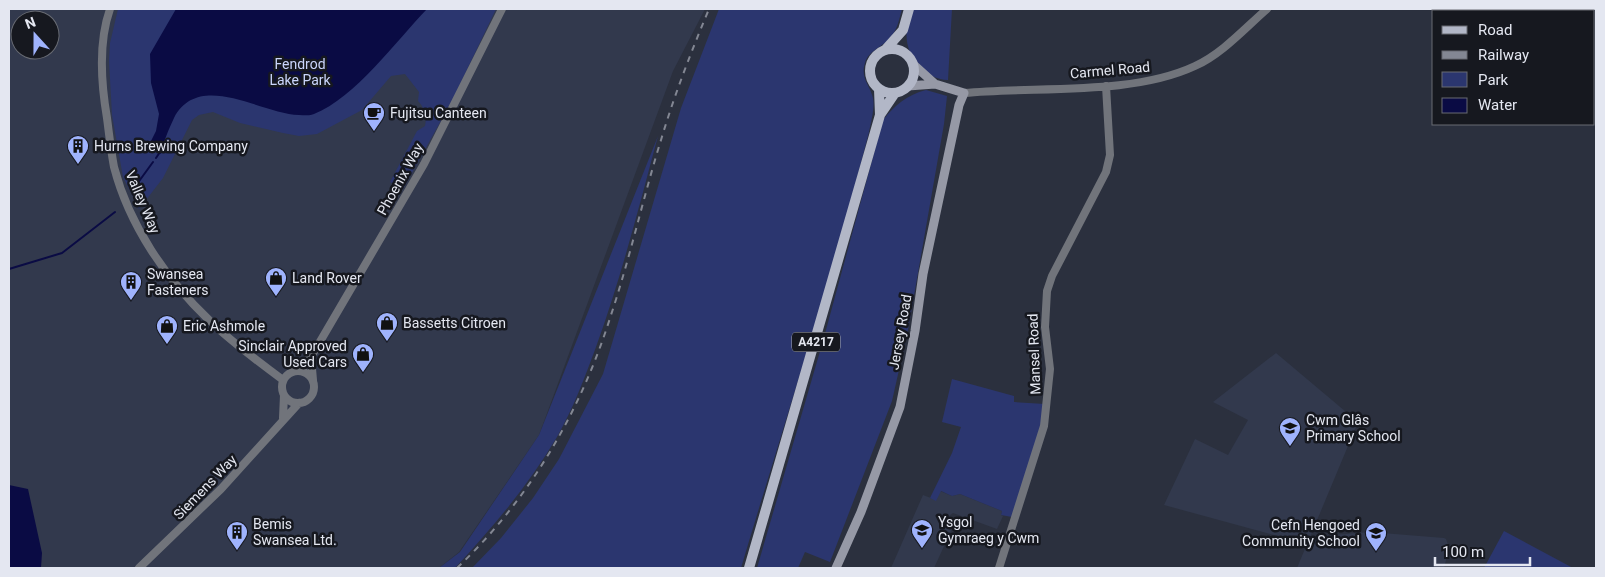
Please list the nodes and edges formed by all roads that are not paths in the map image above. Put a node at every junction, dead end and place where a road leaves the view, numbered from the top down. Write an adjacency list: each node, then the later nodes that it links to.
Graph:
1 (110, 9): 18 (street, Valley Way)
2 (502, 9): 16 (street, Phoenix Way)
3 (910, 9): 5 (main road)
4 (1267, 9): 11 (street, Carmel Road)
5 (903, 30): 6 (main road); 7 (main road)
6 (885, 50): 7 (main road); 12 (main road)
7 (906, 54): 8 (main road)
8 (914, 66): 9 (main road, Carmel Road); 10 (main road)
9 (935, 84): 10 (main road, Carmel Road); 14 (main road, Carmel Road)
10 (908, 86): 13 (main road)
11 (1106, 86): 14 (street, Carmel Road); 26 (street, Mansel Road)
12 (879, 89): 13 (main road); 15 (main road, A4217)
13 (895, 93): 15 (main road, A4217)
14 (964, 94): 25 (main road, Jersey Road)
15 (880, 115): 24 (main road, A4217)
16 (312, 357): 17 (street, Phoenix Way); 19 (street)
17 (296, 371): 18 (street); 19 (street)
18 (283, 380): 20 (street)
19 (313, 381): 21 (street)
20 (284, 395): 21 (street); 22 (street)
21 (299, 403): 22 (street, Siemens Way)
22 (283, 418): 23 (street, Siemens Way)
23 (139, 568)
24 (749, 568)
25 (836, 568)
26 (999, 568)

